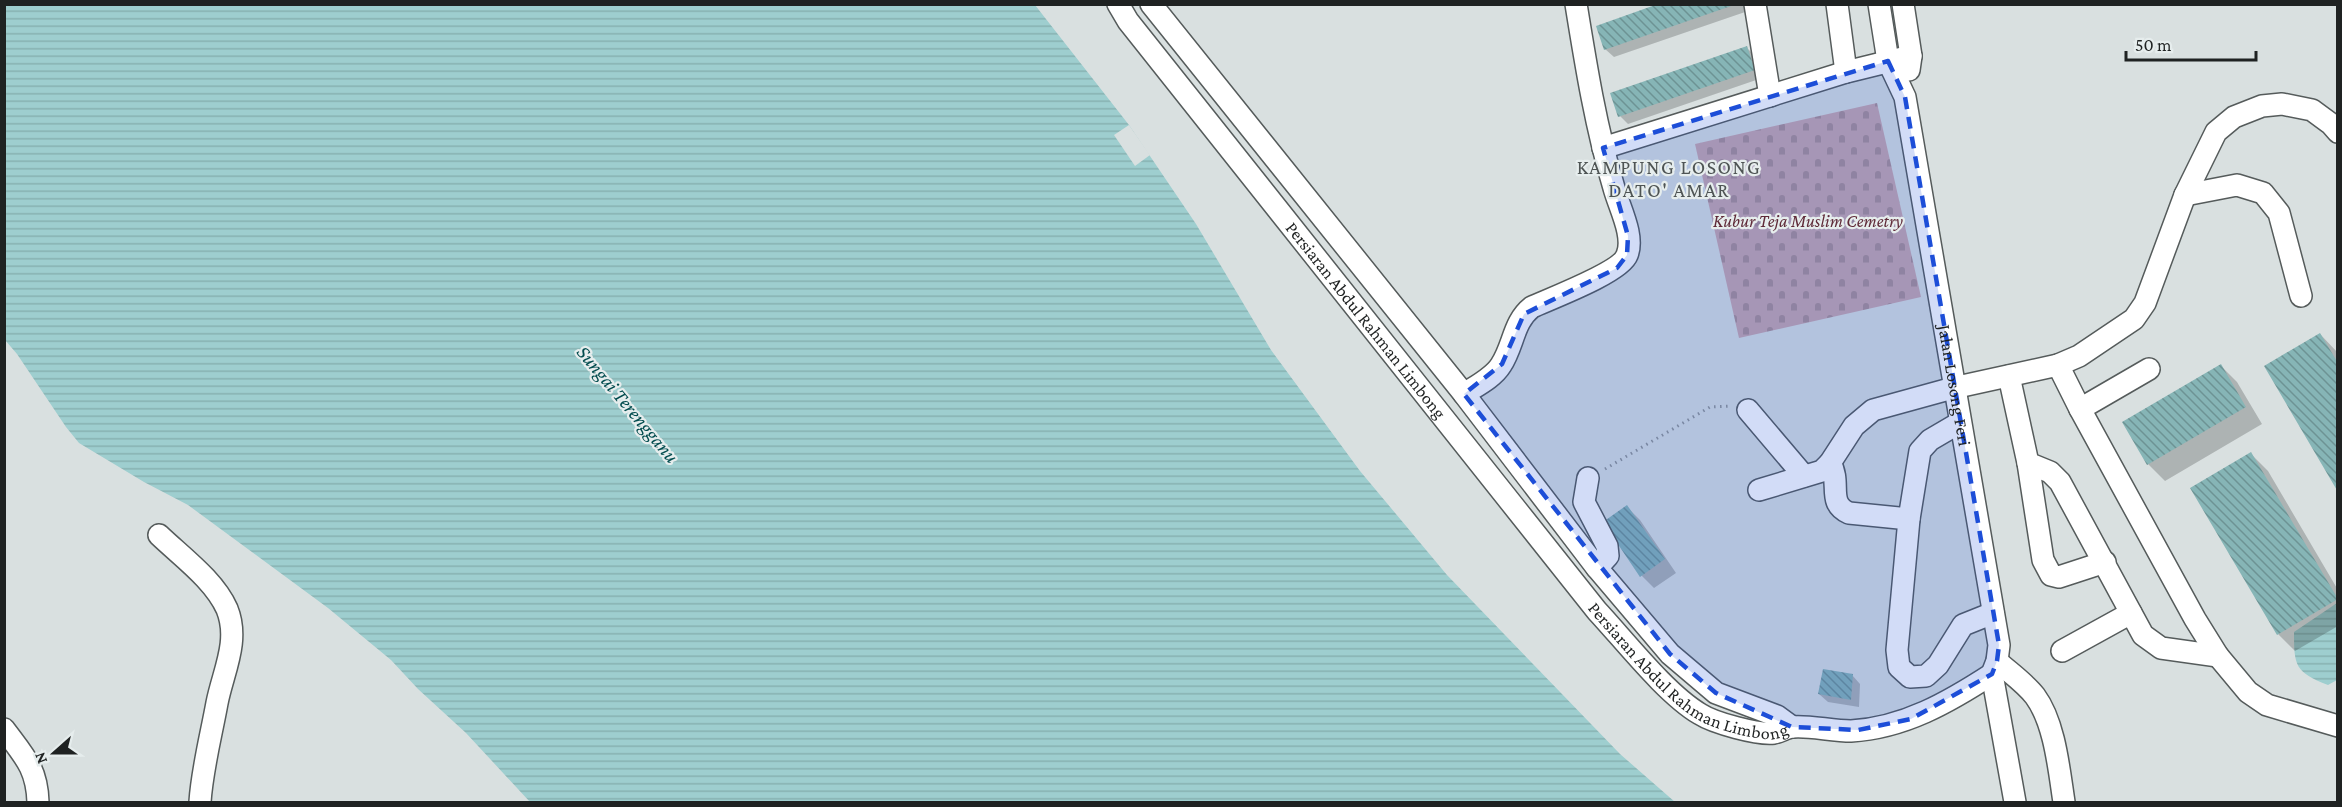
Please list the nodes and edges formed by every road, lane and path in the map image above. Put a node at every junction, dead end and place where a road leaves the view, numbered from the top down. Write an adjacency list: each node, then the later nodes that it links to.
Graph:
1 (1118, 4): 40 (street, Persiaran Abdul Rahman Limbong)
2 (1151, 4): 21 (street, Persiaran Abdul Rahman Limbong)
3 (1576, 4): 14 (street)
4 (1755, 4): 11 (street)
5 (1837, 4): 10 (street)
6 (1879, 4): 9 (street, Jalan Losong Feri)
7 (1903, 4): 8 (street, Jalan Losong Feri)
8 (1911, 56): 9 (street); 12 (street, Jalan Losong Feri)
9 (1888, 61): 10 (street); 12 (street, Jalan Losong Feri)
10 (1846, 72): 11 (street)
11 (1770, 96): 14 (street)
12 (1905, 97): 20 (street, Jalan Losong Feri)
13 (2337, 132): 15 (street)
14 (1603, 148): 21 (street)
15 (2185, 195): 16 (street); 17 (street)
16 (2301, 296)
17 (2058, 365): 19 (street); 22 (street)
18 (2149, 369): 22 (street)
19 (2009, 376): 20 (street); 26 (street)
20 (1953, 388): 24 (street, Jalan Losong Feri); 25 (street)
21 (1464, 394): 33 (street, Persiaran Abdul Rahman Limbong)
22 (2080, 409): 37 (street)
23 (1748, 410): 27 (street); 28 (path)
24 (1959, 423): 30 (street); 34 (street, Jalan Losong Feri)
25 (1830, 463): 27 (street); 30 (street)
26 (2028, 463): 32 (street); 32 (street)
27 (1804, 476): 29 (street)
28 (1588, 478): 33 (street)
29 (1760, 490)
30 (1909, 519): 34 (street)
31 (159, 535): 43 (street)
32 (2105, 562): 35 (street)
33 (1597, 567): 40 (street, Persiaran Abdul Rahman Limbong)
34 (1993, 613): 38 (street, Jalan Losong Feri)
35 (2131, 613): 36 (street); 37 (street)
36 (2062, 651)
37 (2218, 656): 39 (street)
38 (1995, 667): 40 (street); 44 (street, Jalan Losong Feri); 45 (street)
39 (2337, 726)
40 (1792, 727)
41 (4, 729): 42 (street)
42 (39, 802)
43 (200, 802)
44 (2015, 802)
45 (2064, 802)

